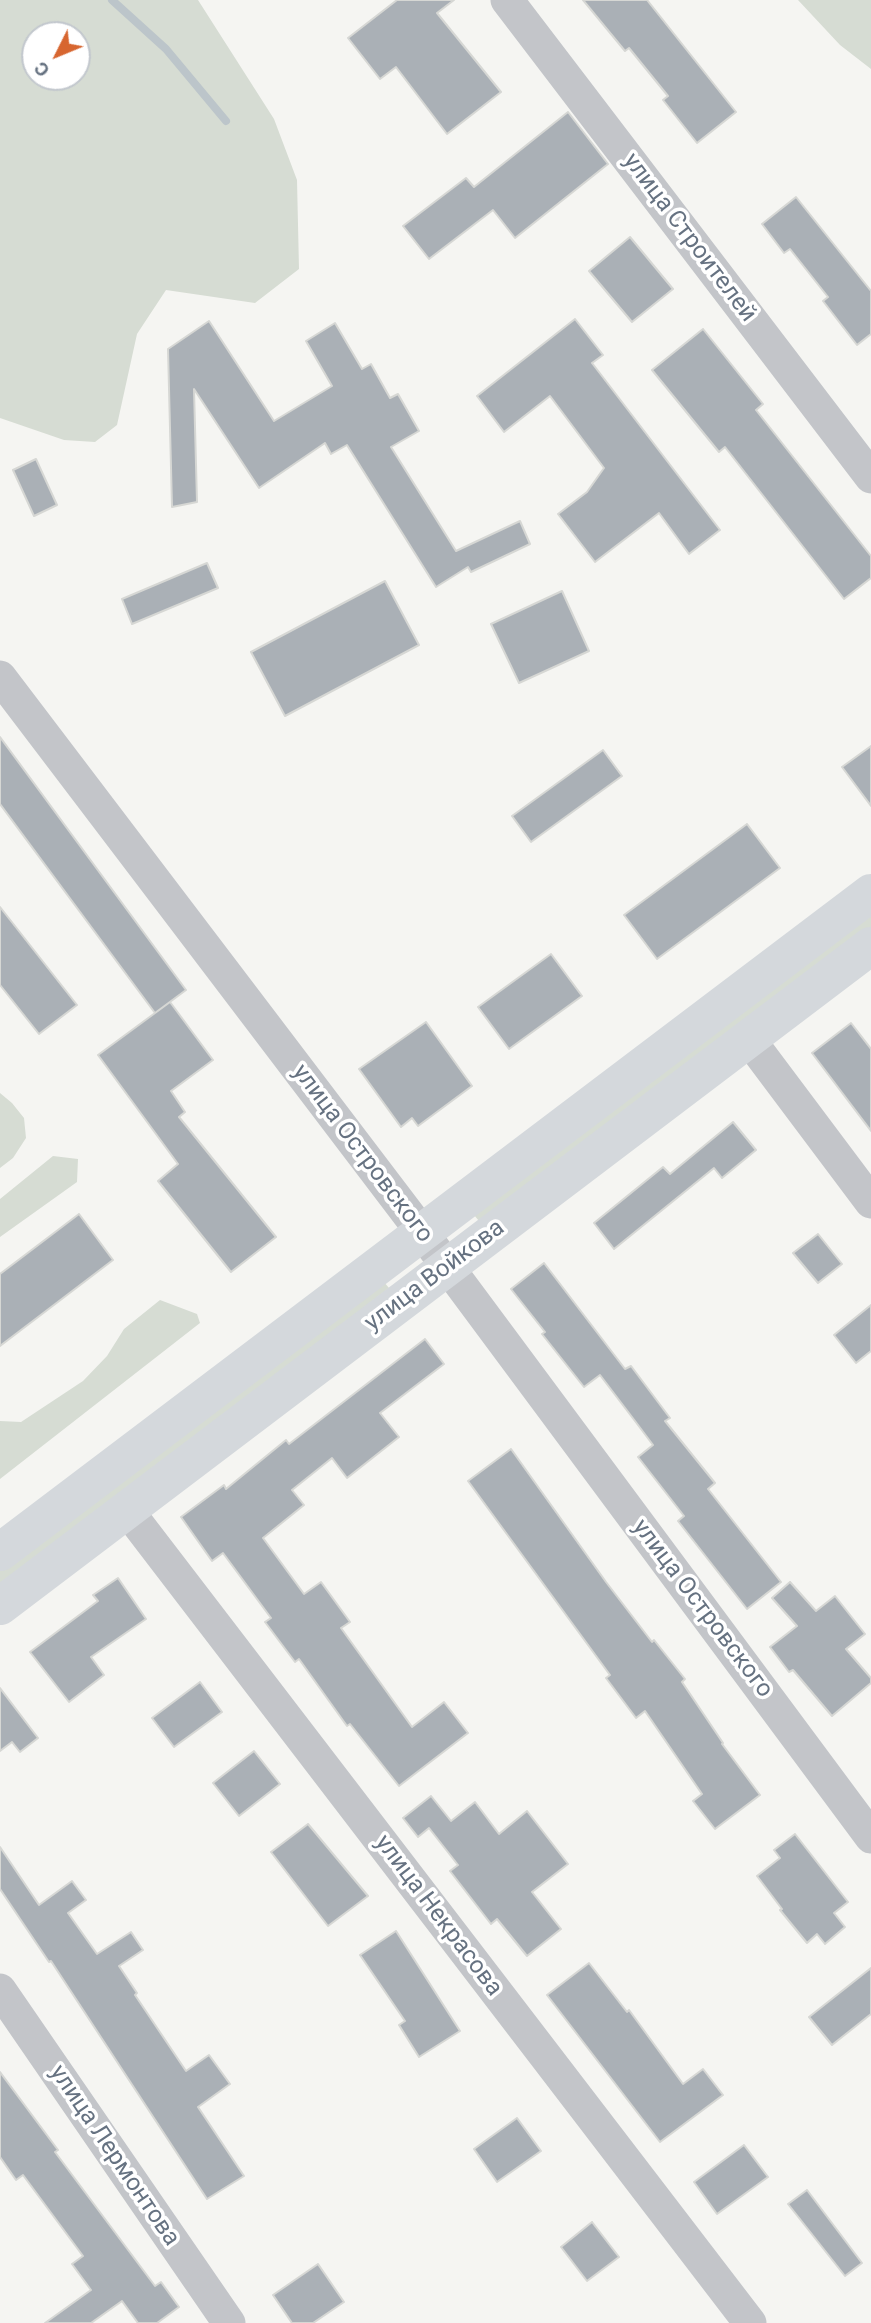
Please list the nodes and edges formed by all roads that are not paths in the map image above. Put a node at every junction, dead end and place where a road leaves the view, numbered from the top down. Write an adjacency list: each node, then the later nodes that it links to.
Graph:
1 (507, 0): 2 (street, улица Строителей)
2 (871, 477)
3 (0, 677): 8 (street, улица Островского)
4 (871, 893): 8 (main road, улица Войкова)
5 (871, 946): 6 (main road, улица Войкова)
6 (748, 1038): 7 (street); 9 (main road, улица Войкова)
7 (871, 1202)
8 (421, 1231): 9 (street, улица Островского); 11 (main road, улица Войкова)
9 (447, 1267): 10 (main road, улица Войкова); 13 (street, улица Островского)
10 (127, 1510): 12 (main road, улица Войкова); 16 (street, улица Некрасова)
11 (0, 1552)
12 (0, 1606)
13 (871, 1837)
14 (0, 1990): 15 (street, улица Лермонтова)
15 (229, 2323)
16 (750, 2323)

